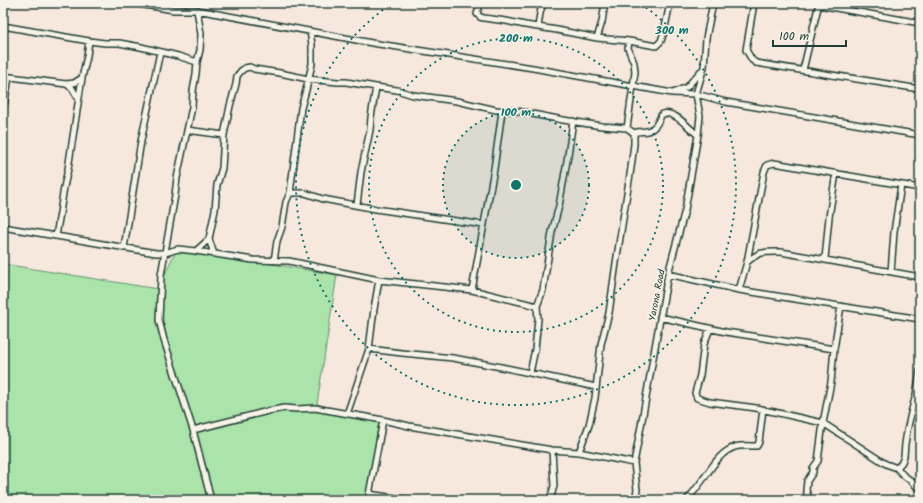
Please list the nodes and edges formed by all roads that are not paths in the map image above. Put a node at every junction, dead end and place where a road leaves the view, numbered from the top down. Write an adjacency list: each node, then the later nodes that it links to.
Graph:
1 (133, 3): 9 (street)
2 (480, 3): 12 (street)
3 (543, 3): 12 (street)
4 (605, 3): 14 (street)
5 (670, 3): 16 (street)
6 (713, 3): 19 (street)
7 (754, 3): 20 (street)
8 (819, 4): 10 (street); 20 (street)
9 (197, 10): 13 (street); 18 (street)
10 (920, 23)
11 (3, 26): 15 (street)
12 (538, 27): 14 (street)
13 (310, 31): 24 (street); 26 (street)
14 (598, 38): 16 (street)
15 (89, 41): 17 (street); 23 (street)
16 (629, 41): 26 (street)
17 (160, 52): 18 (street); 50 (street)
18 (197, 62): 36 (street)
19 (704, 67): 29 (street); 30 (street)
20 (803, 70): 28 (street)
21 (3, 76): 22 (street)
22 (9, 77): 25 (street); 33 (street)
23 (82, 78): 25 (street); 31 (street)
24 (308, 79): 27 (street); 38 (street); 44 (street)
25 (66, 84): 31 (street)
26 (633, 86): 29 (street); 35 (street)
27 (376, 87): 32 (street); 45 (street)
28 (920, 89)
29 (672, 93): 30 (street)
30 (696, 94): 39 (street, Yarona Road); 40 (street)
31 (78, 99): 48 (street)
32 (502, 111): 34 (street); 46 (street)
33 (3, 112)
34 (573, 121): 35 (street); 63 (street)
35 (627, 128): 37 (street)
36 (187, 130): 38 (street); 52 (street)
37 (634, 132): 39 (street); 72 (street)
38 (224, 134): 49 (street)
39 (698, 135): 58 (street, Yarona Road)
40 (920, 135)
41 (836, 173): 42 (street); 55 (street); 56 (street)
42 (901, 185): 43 (street); 57 (street)
43 (920, 188)
44 (290, 193): 45 (street); 54 (street)
45 (357, 205): 46 (street)
46 (484, 224): 61 (street)
47 (3, 227): 48 (street)
48 (56, 236): 50 (street)
49 (209, 239): 51 (street); 53 (street)
50 (124, 248): 52 (street)
51 (196, 251): 52 (street); 53 (street)
52 (165, 254): 77 (street)
53 (214, 254): 54 (street)
54 (274, 260): 60 (street)
55 (825, 260): 56 (street); 57 (street)
56 (747, 262): 62 (street)
57 (891, 272): 59 (street)
58 (668, 274): 62 (street); 65 (street, Yarona Road)
59 (920, 277)
60 (379, 280): 61 (street); 68 (street)
61 (472, 290): 63 (street)
62 (739, 290): 64 (street)
63 (537, 306): 71 (street)
64 (841, 306): 66 (street); 69 (street)
65 (660, 317): 67 (street); 80 (street, Yarona Road)
66 (920, 319)
67 (710, 329): 69 (street); 73 (street)
68 (369, 349): 71 (street); 74 (street)
69 (834, 349): 76 (street)
70 (920, 371): 81 (street)
71 (530, 373): 72 (street)
72 (596, 387): 79 (street)
73 (764, 410): 76 (street); 89 (street)
74 (347, 414): 75 (street); 77 (street)
75 (383, 420): 78 (street); 83 (street)
76 (823, 423): 81 (street); 90 (street)
77 (192, 430): 84 (street)
78 (552, 450): 79 (street); 87 (street)
79 (579, 452): 80 (street)
80 (634, 463): 88 (street, Yarona Road)
81 (897, 468): 82 (street)
82 (920, 490)
83 (369, 494): 85 (street); 86 (street)
84 (212, 500)
85 (368, 500)
86 (408, 500)
87 (550, 500)
88 (635, 500)
89 (687, 500)
90 (809, 500)

